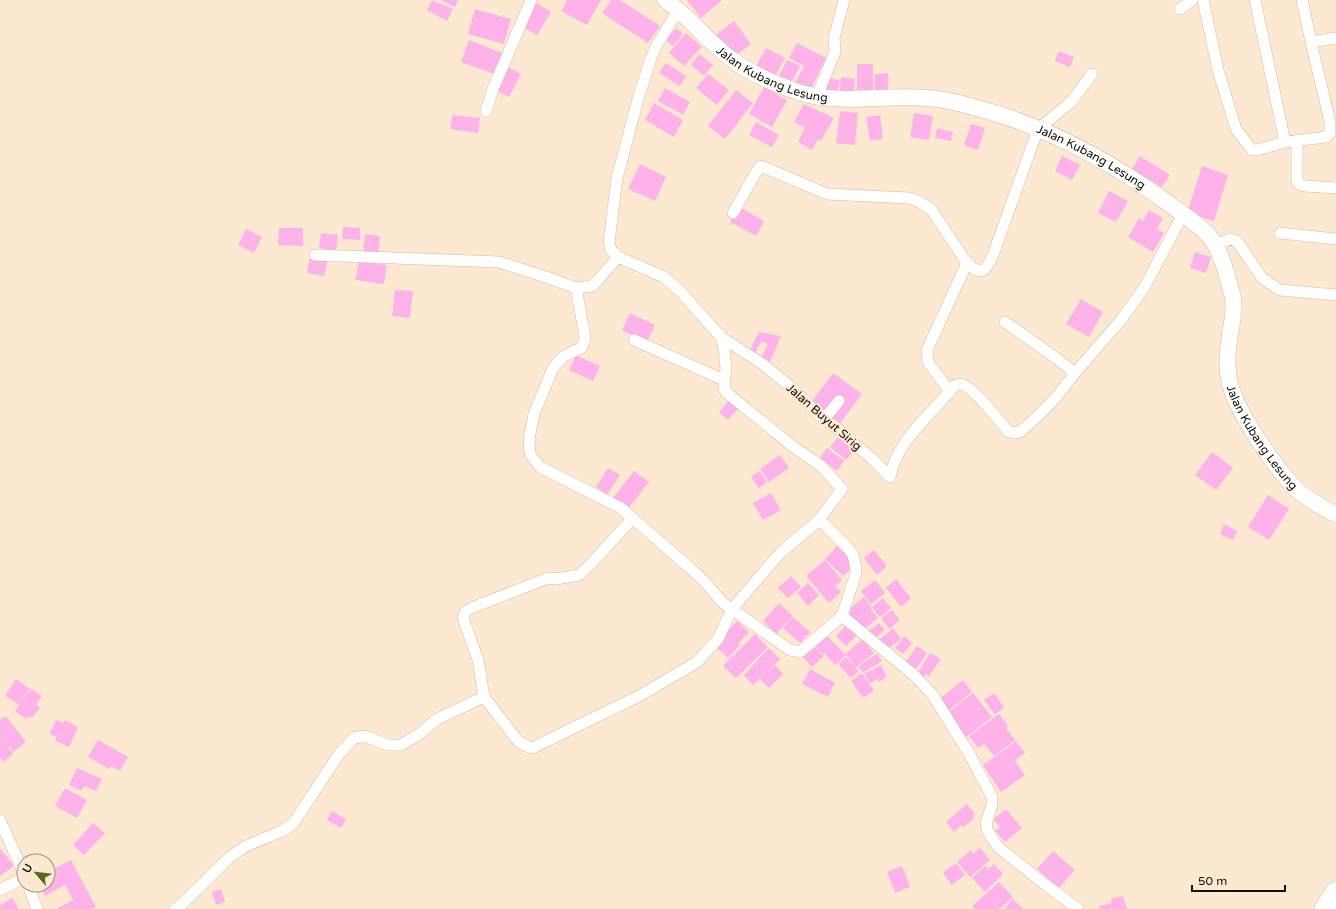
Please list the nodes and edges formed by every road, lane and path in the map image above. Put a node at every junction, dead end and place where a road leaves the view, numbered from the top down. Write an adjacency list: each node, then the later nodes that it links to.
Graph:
1 (530, 0): 14 (street)
2 (665, 0): 9 (street, Jalan Kubang Lesung)
3 (844, 0): 13 (street)
4 (1192, 0): 8 (street)
5 (1203, 0): 17 (street)
6 (1256, 0): 17 (street)
7 (1302, 0): 11 (street)
8 (1180, 9)
9 (678, 10): 13 (street, Jalan Kubang Lesung); 25 (street)
10 (1336, 38): 11 (street)
11 (1311, 42): 16 (street)
12 (1092, 74): 15 (street)
13 (816, 96): 15 (street, Jalan Kubang Lesung)
14 (486, 111)
15 (1038, 129): 20 (street, Jalan Kubang Lesung); 26 (street)
16 (1297, 140): 17 (street); 18 (street)
17 (1285, 142)
18 (1336, 188)
19 (733, 213): 26 (street)
20 (1183, 214): 23 (street, Jalan Kubang Lesung); 32 (street)
21 (1280, 233): 22 (street)
22 (1336, 239)
23 (1215, 245): 28 (street); 37 (street, Jalan Kubang Lesung)
24 (315, 255): 27 (street)
25 (618, 257): 27 (street); 30 (street, Jalan Buyut Sirig)
26 (967, 263): 34 (street)
27 (576, 288): 38 (street)
28 (1336, 295)
29 (1005, 322): 32 (street)
30 (721, 337): 33 (street); 36 (street, Jalan Buyut Sirig)
31 (634, 340): 33 (street)
32 (1075, 373): 34 (street)
33 (724, 380): 39 (street)
34 (950, 392): 36 (street, Jalan Buyut Sirig)
35 (839, 402): 36 (street)
36 (822, 418)
37 (1336, 514)
38 (633, 518): 40 (street); 42 (street)
39 (818, 522): 40 (street); 41 (street)
40 (732, 609): 41 (street); 42 (street)
41 (842, 616): 51 (street)
42 (484, 697): 50 (street)
43 (0, 820): 44 (street)
44 (16, 856)
45 (16, 882): 46 (street)
46 (0, 890)
47 (1336, 892): 52 (highway)
48 (31, 893): 49 (street)
49 (37, 909)
50 (175, 909)
51 (1078, 909)
52 (1324, 909)

